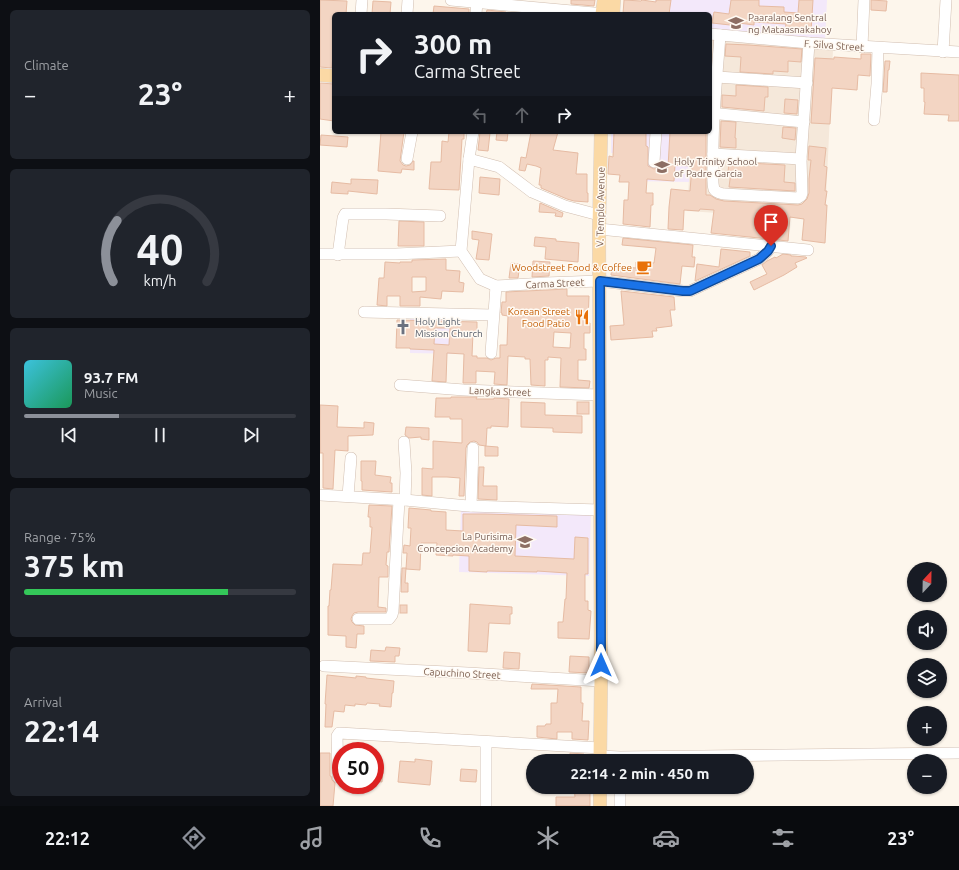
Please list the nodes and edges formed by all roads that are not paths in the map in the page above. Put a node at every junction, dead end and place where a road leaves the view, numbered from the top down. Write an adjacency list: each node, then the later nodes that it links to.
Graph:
1 (362, 0): 9 (street)
2 (408, 0): 10 (street)
3 (451, 0): 8 (street)
4 (604, 0): 13 (main road)
5 (614, 0): 14 (main road)
6 (864, 0): 17 (street)
7 (946, 0): 19 (street)
8 (477, 2): 11 (street); 12 (street)
9 (361, 12)
10 (407, 12)
11 (476, 12)
12 (582, 12)
13 (603, 12)
14 (613, 12)
15 (715, 35): 16 (street, F. Silva Street); 23 (street)
16 (809, 43): 17 (street, F. Silva Street); 24 (street)
17 (862, 47): 18 (street, F. Silva Street)
18 (878, 48): 19 (street, F. Silva Street); 26 (street)
19 (943, 52): 20 (street, F. Silva Street)
20 (959, 52)
21 (320, 75): 22 (main road)
22 (332, 76)
23 (717, 77): 24 (street); 25 (street)
24 (807, 83): 27 (street)
25 (712, 114): 27 (street); 32 (street)
26 (874, 120)
27 (804, 122): 35 (street)
28 (412, 134): 33 (street)
29 (473, 134): 34 (street)
30 (601, 134): 37 (main road, V. Templo Avenue)
31 (656, 134): 36 (street)
32 (713, 154): 35 (street); 35 (street)
33 (407, 159)
34 (469, 159): 37 (street); 42 (street)
35 (801, 159)
36 (654, 162)
37 (600, 215): 39 (main road, V. Templo Avenue)
38 (440, 216): 44 (street)
39 (599, 229): 40 (street); 45 (main road, V. Templo Avenue)
40 (771, 246): 41 (street); 45 (street, Carma Street)
41 (808, 250)
42 (461, 251): 44 (street); 46 (street)
43 (320, 254): 44 (street)
44 (338, 255)
45 (600, 281): 46 (street, Carma Street); 51 (main road, V. Templo Avenue)
46 (496, 286): 48 (street)
47 (364, 312): 48 (street)
48 (493, 315): 49 (street)
49 (491, 353)
50 (400, 385): 51 (street, Langka Street)
51 (599, 395): 59 (main road, V. Templo Avenue)
52 (404, 442): 57 (street)
53 (473, 448): 58 (street)
54 (351, 458): 56 (street)
55 (320, 495): 56 (street)
56 (348, 496): 57 (street)
57 (402, 500): 58 (street); 60 (street)
58 (471, 506): 59 (street)
59 (600, 510): 62 (main road, V. Templo Avenue)
60 (358, 619)
61 (324, 666): 62 (street, Capuchino Street)
62 (601, 681): 67 (main road, V. Templo Avenue)
63 (337, 742): 64 (street)
64 (486, 742): 66 (street); 71 (street)
65 (959, 753): 68 (street)
66 (591, 754)
67 (600, 754)
68 (754, 757)
69 (600, 794): 72 (main road)
70 (620, 794): 73 (street)
71 (486, 806)
72 (600, 806)
73 (620, 806)

